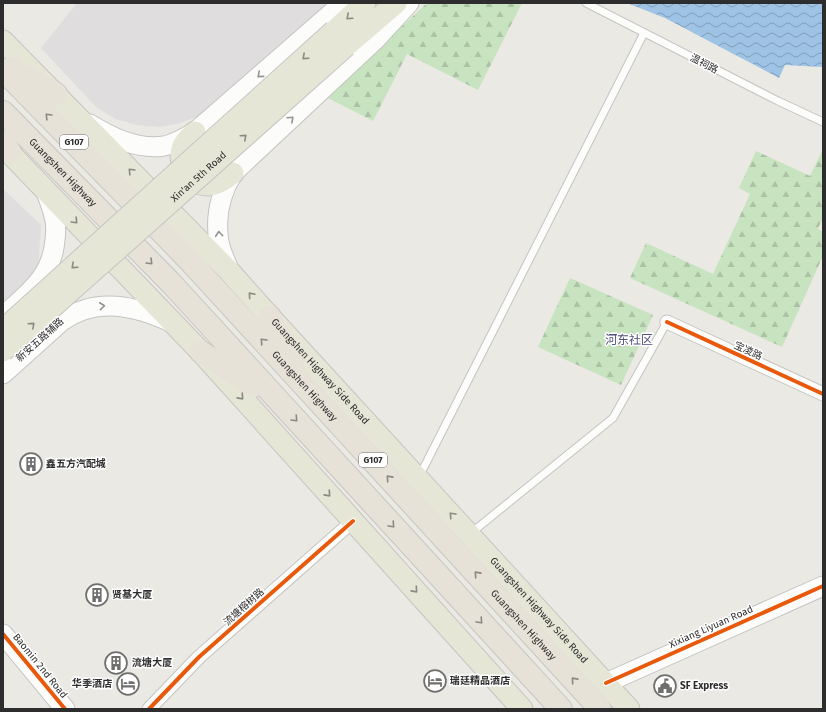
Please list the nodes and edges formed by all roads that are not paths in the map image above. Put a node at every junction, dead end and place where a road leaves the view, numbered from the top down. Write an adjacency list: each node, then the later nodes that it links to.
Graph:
1 (343, 3): 15 (main road, one-way to 15)
2 (365, 3): 7 (main road, Xin'an 5th Road, one-way to 7)
3 (396, 3): 7 (main road, Xin'an 5th Road)
4 (409, 3): 17 (main road, one-way to 4)
5 (586, 3): 6 (lane, 温祠路)
6 (644, 33): 14 (lane, 温祠路); 31 (lane)
7 (340, 39): 24 (main road, Xin'an 5th Road, one-way to 24, bridge); 25 (main road, Xin'an 5th Road, one-way to 7, bridge)
8 (3, 41): 11 (main road, Guangshen Highway Side Road)
9 (3, 63): 11 (highway)
10 (3, 70): 28 (highway, Guangshen Highway / G107, one-way to 10)
11 (56, 94): 13 (main road, Guangshen Highway Side Road)
12 (3, 112): 30 (highway, Guangshen Highway / G107, one-way to 30)
13 (77, 116): 15 (main road); 19 (main road, Guangshen Highway Side Road, one-way to 13)
14 (823, 122)
15 (195, 132): 17 (main road)
16 (5, 146): 18 (main road)
17 (233, 173): 19 (main road, one-way to 17)
18 (45, 190): 20 (main road); 23 (main road, one-way to 23)
19 (230, 272): 21 (main road, Guangshen Highway Side Road, one-way to 19)
20 (3, 316)
21 (270, 317): 28 (highway); 31 (main road, Guangshen Highway Side Road)
22 (667, 322): 29 (street, 宝凌路); 33 (lane)
23 (172, 323): 26 (main road); 27 (main road, 新安五路辅路, one-way to 23)
24 (3, 330)
25 (3, 351)
26 (201, 352): 30 (highway); 32 (main road, one-way to 32)
27 (3, 374)
28 (308, 389): 41 (highway, Guangshen Highway / G107, one-way to 28)
29 (823, 394)
30 (278, 400): 40 (highway, Guangshen Highway / G107, one-way to 40)
31 (418, 478): 33 (main road, Guangshen Highway Side Road, one-way to 31)
32 (353, 521): 38 (street, 流塘榕树路); 39 (main road, one-way to 39)
33 (470, 535): 36 (main road, Guangshen Highway Side Road)
34 (823, 586): 36 (main road, Xixiang Liyuan Road)
35 (3, 634): 37 (main road, Baomin 2nd Road)
36 (606, 683): 42 (main road, Guangshen Highway Side Road)
37 (65, 709)
38 (149, 709)
39 (522, 709)
40 (561, 709)
41 (600, 709)
42 (629, 709)

